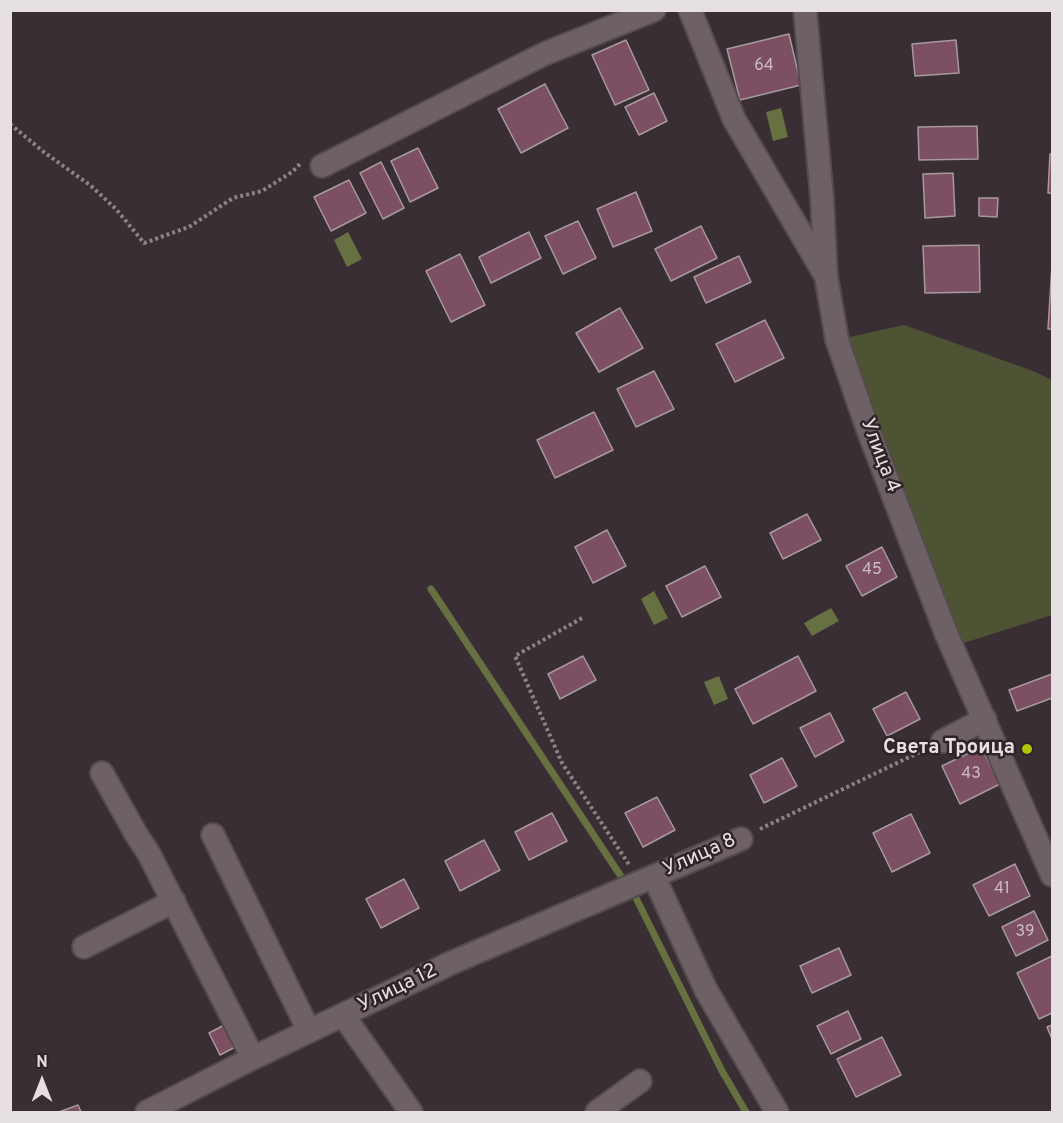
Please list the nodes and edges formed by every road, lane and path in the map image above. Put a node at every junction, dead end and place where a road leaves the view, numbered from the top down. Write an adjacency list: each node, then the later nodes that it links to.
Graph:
1 (654, 10): 5 (street)
2 (690, 10): 6 (street)
3 (805, 10): 6 (street, Улица 4)
4 (10, 124): 5 (path)
5 (322, 166)
6 (826, 276): 8 (street, Улица 4)
7 (582, 618): 14 (path)
8 (985, 719): 9 (street); 13 (street, Улица 4)
9 (943, 741): 12 (path, Улица 8)
10 (102, 773): 15 (street)
11 (213, 835): 18 (street)
12 (741, 839): 14 (street, Улица 8)
13 (1053, 875)
14 (647, 879): 17 (street, Улица 12); 24 (street, Улица 8)
15 (174, 901): 16 (street); 19 (street)
16 (84, 947)
17 (343, 1015): 18 (street, Улица 12); 22 (street)
18 (309, 1031): 19 (street, Улица 12)
19 (253, 1058): 21 (street, Улица 12)
20 (640, 1081): 23 (street)
21 (147, 1113)
22 (411, 1113)
23 (597, 1113)
24 (777, 1113)

